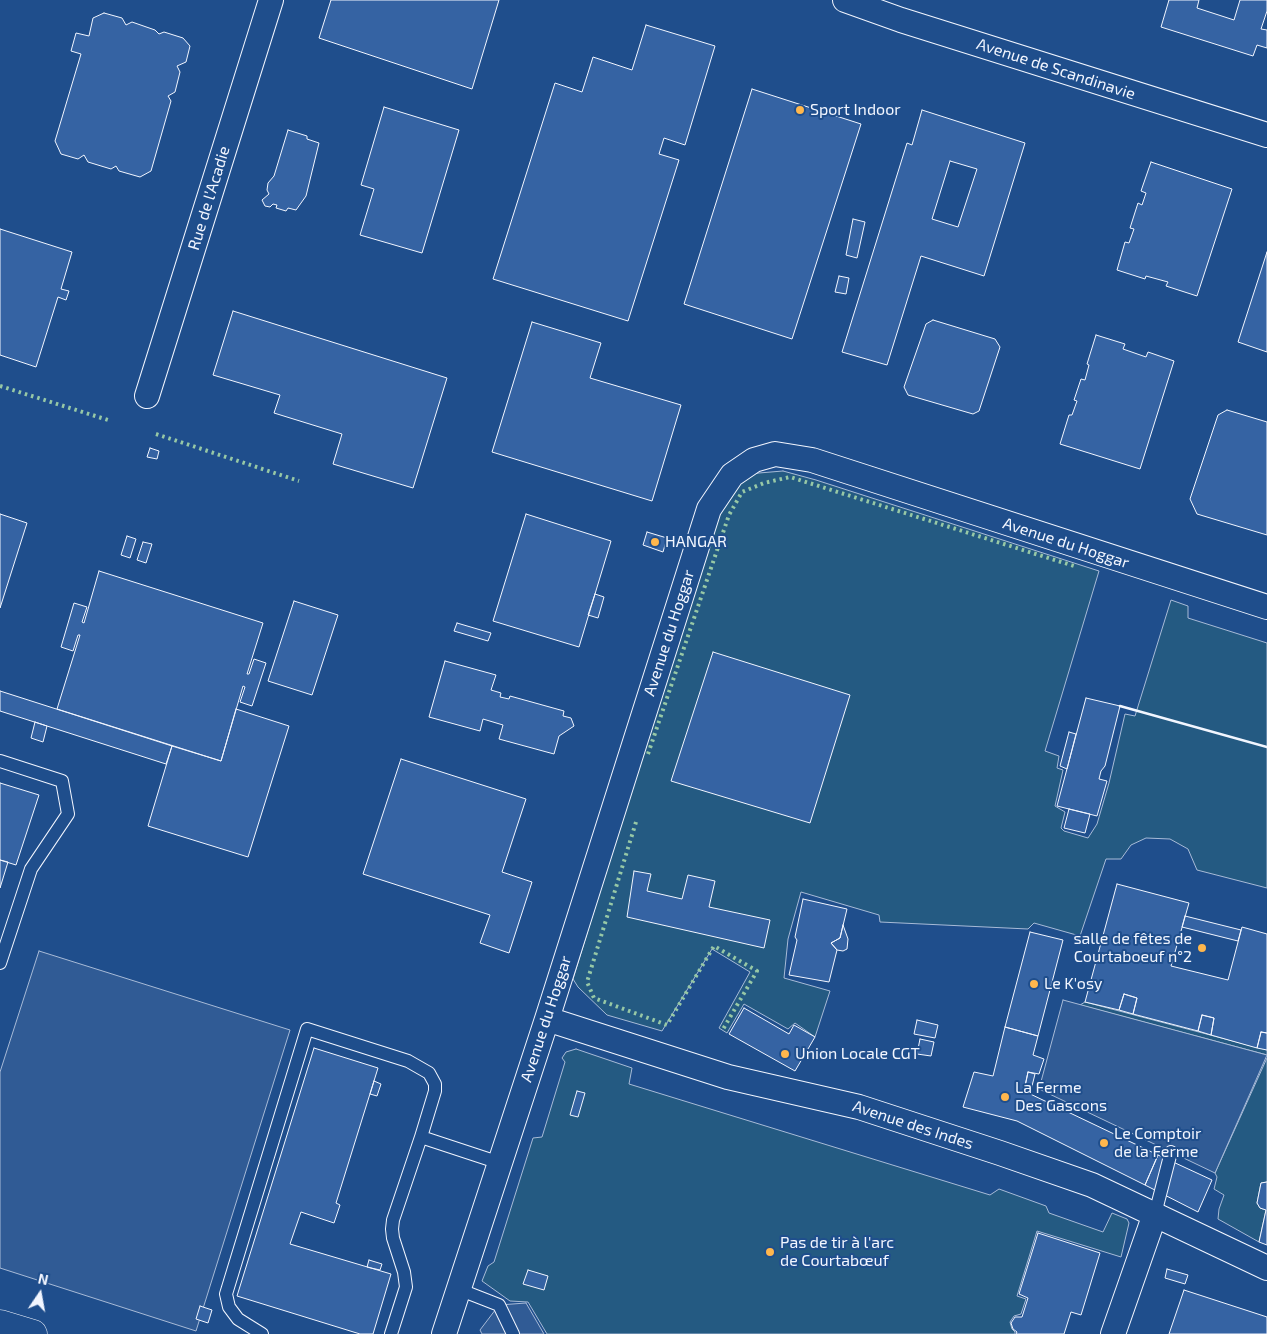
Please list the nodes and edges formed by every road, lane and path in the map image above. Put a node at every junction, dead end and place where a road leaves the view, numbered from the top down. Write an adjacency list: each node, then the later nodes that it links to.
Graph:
1 (271, 0): 4 (street, Rue de l’Acadie)
2 (845, 0): 3 (street, Avenue de Scandinavie)
3 (1267, 135)
4 (147, 396)
5 (1267, 607): 8 (street, Avenue du Hoggar)
6 (0, 761): 7 (lane)
7 (0, 963)
8 (547, 1019): 11 (street, Avenue du Hoggar); 12 (street, Avenue des Indes)
9 (421, 1137): 11 (lane); 15 (lane); 16 (lane)
10 (1171, 1152): 12 (lane)
11 (500, 1163): 14 (street, Avenue du Hoggar)
12 (1155, 1214): 13 (street, Avenue des Indes); 19 (street)
13 (1267, 1268)
14 (458, 1289): 17 (street, Avenue du Hoggar); 18 (lane)
15 (262, 1334)
16 (391, 1334)
17 (444, 1334)
18 (513, 1334)
19 (1113, 1334)

